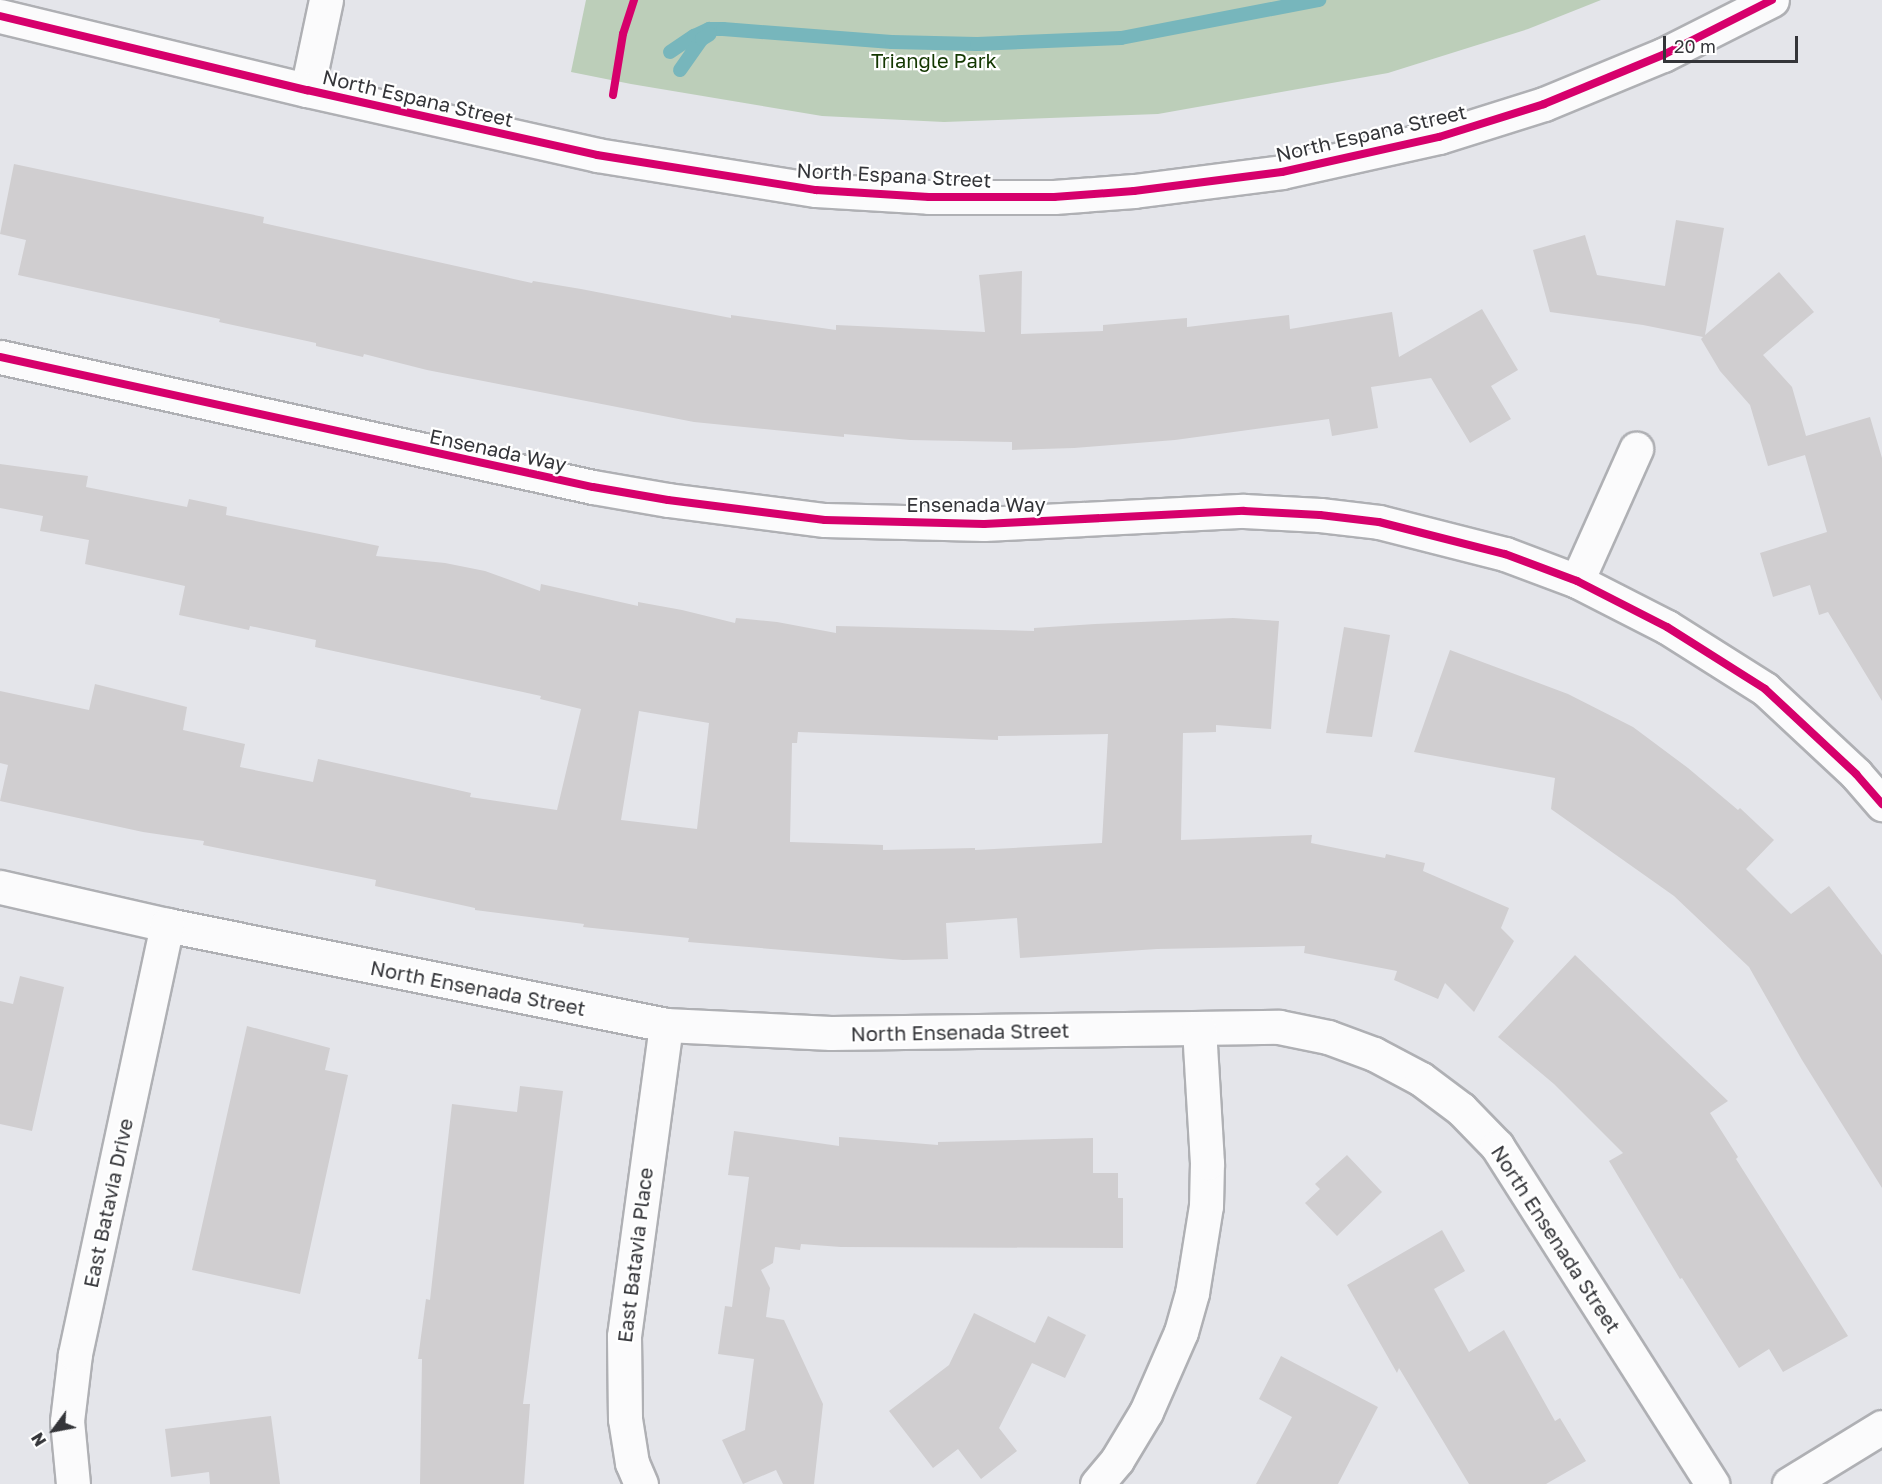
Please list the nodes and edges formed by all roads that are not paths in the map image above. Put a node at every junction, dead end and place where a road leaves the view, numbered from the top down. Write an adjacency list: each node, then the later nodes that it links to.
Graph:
1 (326, 0): 4 (street)
2 (1772, 0): 4 (street, North Espana Street)
3 (0, 16): 4 (street, North Espana Street)
4 (307, 90)
5 (0, 357): 7 (street, Ensenada Way)
6 (1636, 448): 7 (street)
7 (1576, 581): 8 (street, Ensenada Way)
8 (1882, 804)
9 (0, 887): 10 (street, North Ensenada Street)
10 (167, 925): 11 (street, North Ensenada Street); 14 (street, East Batavia Drive)
11 (666, 1025): 12 (street, North Ensenada Street); 15 (street, East Batavia Place)
12 (1199, 1029): 16 (street); 17 (street, North Ensenada Street)
13 (1882, 1427): 18 (street)
14 (72, 1484)
15 (640, 1484)
16 (1096, 1484)
17 (1712, 1484)
18 (1789, 1484)

